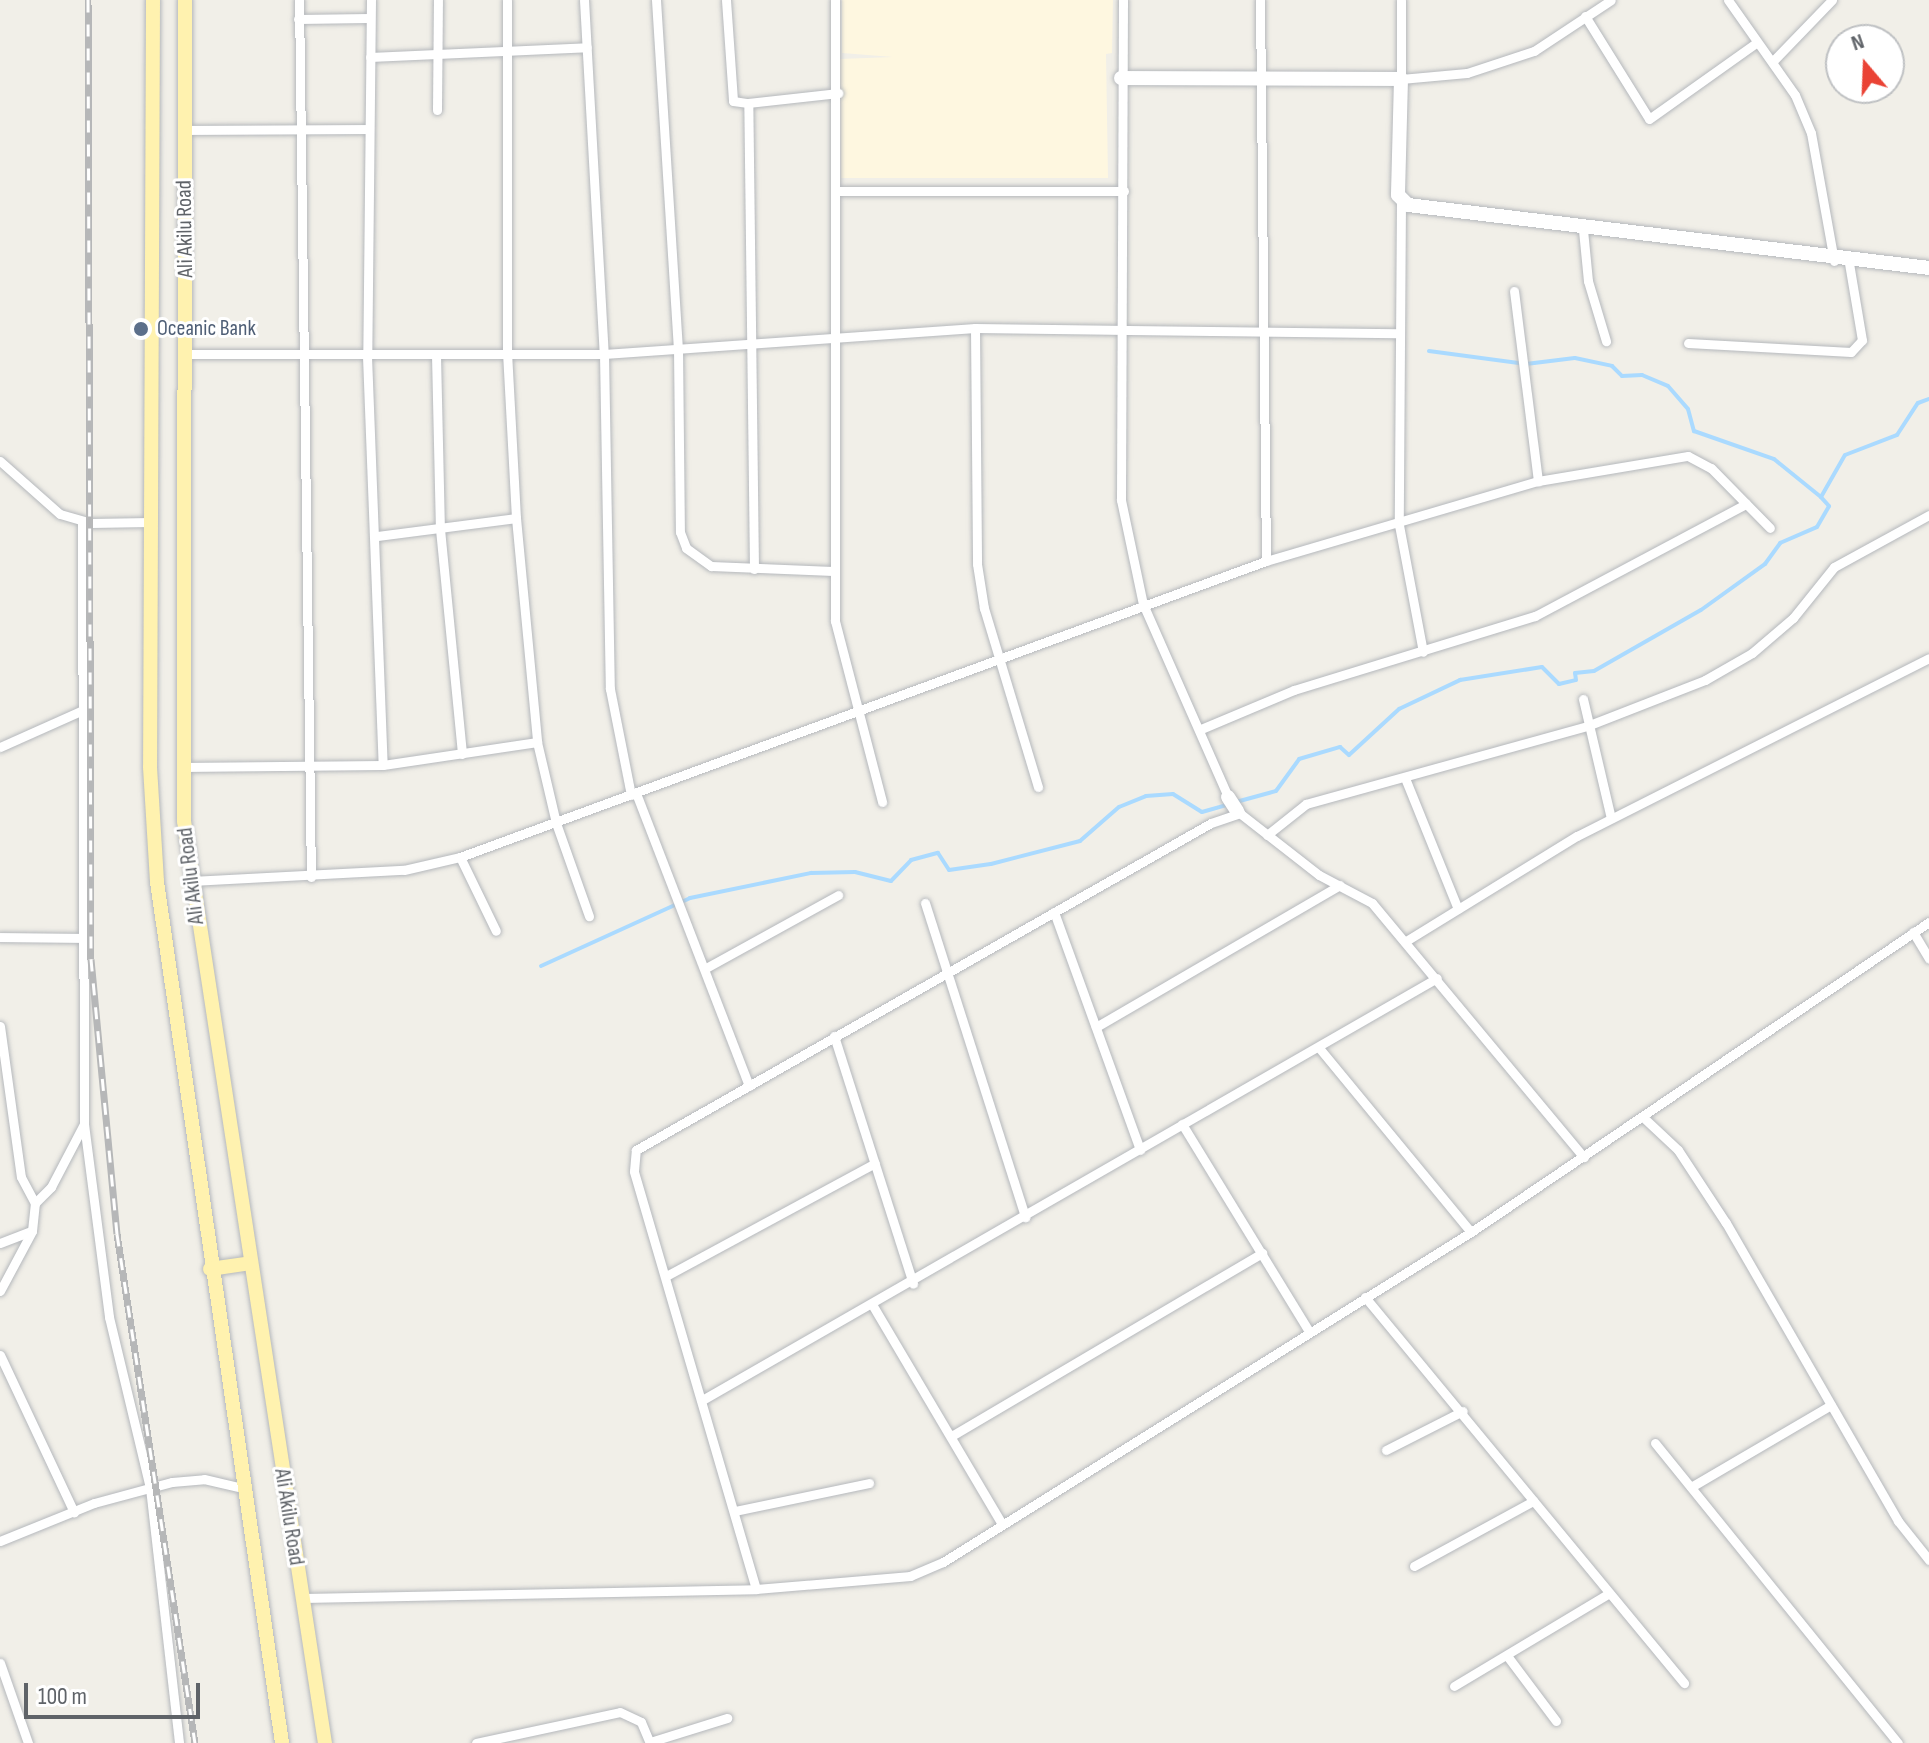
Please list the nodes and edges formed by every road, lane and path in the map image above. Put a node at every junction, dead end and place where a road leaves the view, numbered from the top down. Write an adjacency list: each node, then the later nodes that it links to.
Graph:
1 (153, 0): 64 (main road, Ali Akilu Road)
2 (185, 0): 34 (main road, Ali Akilu Road)
3 (299, 0): 19 (street)
4 (371, 0): 18 (street)
5 (438, 0): 23 (street)
6 (507, 0): 22 (street)
7 (584, 0): 21 (street)
8 (656, 0): 51 (street)
9 (726, 0): 30 (street)
10 (835, 0): 29 (street)
11 (1123, 0): 26 (street)
12 (1260, 0): 28 (street)
13 (1401, 0): 27 (street)
14 (1611, 0): 17 (street)
15 (1728, 0): 20 (street)
16 (1832, 0): 25 (street)
17 (1585, 16): 20 (street); 27 (street)
18 (369, 18): 19 (street); 24 (street)
19 (298, 19): 32 (street)
20 (1756, 43): 25 (street)
21 (587, 47): 22 (street); 54 (street)
22 (506, 52): 23 (street); 52 (street)
23 (438, 55): 24 (street); 31 (street)
24 (370, 57): 33 (street)
25 (1773, 61): 39 (street)
26 (1121, 78): 28 (street); 36 (street)
27 (1401, 79): 28 (street); 37 (street)
28 (1262, 80): 45 (street)
29 (838, 93): 30 (street); 35 (street)
30 (748, 103): 49 (street)
31 (437, 110)
32 (301, 128): 33 (street); 34 (street); 56 (street)
33 (369, 129): 57 (street)
34 (184, 130): 53 (main road, Ali Akilu Road)
35 (837, 191): 36 (street); 47 (street)
36 (1124, 191): 44 (street)
37 (1401, 201): 38 (street); 46 (street)
38 (1583, 230): 39 (street); 48 (street)
39 (1834, 261): 40 (street)
40 (1849, 263): 41 (street); 50 (street)
41 (1929, 268)
42 (1514, 291): 59 (street)
43 (975, 328): 44 (street); 47 (street); 75 (street)
44 (1119, 328): 45 (street); 72 (street)
45 (1262, 328): 46 (street); 69 (street)
46 (1397, 333): 65 (street)
47 (834, 334): 49 (street); 71 (street)
48 (1606, 341)
49 (750, 342): 51 (street); 70 (street)
50 (1688, 343)
51 (678, 348): 54 (street); 70 (street)
52 (507, 352): 54 (street); 55 (street); 62 (street)
53 (187, 354): 56 (street); 85 (main road, Ali Akilu Road)
54 (604, 354): 89 (street)
55 (436, 355): 57 (street); 67 (street)
56 (300, 356): 57 (street); 86 (street)
57 (367, 356): 68 (street)
58 (0, 461): 63 (street)
59 (1538, 481): 60 (street); 65 (street)
60 (1746, 504): 66 (street); 73 (street)
61 (1929, 515): 79 (street)
62 (516, 518): 67 (street); 81 (street)
63 (82, 522): 64 (street); 78 (street)
64 (150, 522): 133 (main road, Ali Akilu Road)
65 (1399, 525): 69 (street); 73 (street)
66 (1770, 528)
67 (440, 529): 68 (street); 83 (street)
68 (378, 536): 84 (street)
69 (1266, 561): 72 (street)
70 (754, 569): 71 (street)
71 (833, 571): 77 (street)
72 (1143, 604): 75 (street); 80 (street)
73 (1423, 652): 80 (street)
74 (1929, 658): 93 (street)
75 (1000, 659): 77 (street); 88 (street)
76 (1583, 699): 79 (street)
77 (853, 710): 89 (street); 91 (street)
78 (81, 711): 82 (street); 109 (street)
79 (1587, 726): 87 (street); 93 (street)
80 (1201, 729): 90 (street)
81 (537, 742): 83 (street); 94 (street)
82 (0, 747)
83 (462, 754): 84 (street)
84 (383, 765): 86 (street)
85 (181, 767): 86 (street); 98 (main road, Ali Akilu Road)
86 (308, 767): 97 (street)
87 (1405, 778): 95 (street); 102 (street)
88 (1038, 787)
89 (634, 794): 94 (street); 112 (street)
90 (1228, 797): 92 (street)
91 (882, 802)
92 (1239, 812): 95 (street); 103 (street)
93 (1611, 818): 102 (street)
94 (556, 823): 96 (street); 104 (street)
95 (1267, 835): 99 (street)
96 (460, 857): 97 (street); 106 (street)
97 (311, 877): 98 (street)
98 (190, 882): 132 (main road, Ali Akilu Road)
99 (1340, 885): 110 (street); 116 (street)
100 (838, 895): 112 (street)
101 (925, 903): 113 (street)
102 (1458, 909): 110 (street)
103 (1054, 912): 113 (street); 116 (street)
104 (589, 916)
105 (1929, 922): 107 (street)
106 (496, 931)
107 (1913, 932): 111 (street); 120 (street)
108 (0, 937): 109 (street)
109 (84, 938): 121 (street)
110 (1406, 941): 114 (street)
111 (1929, 959)
112 (706, 968): 119 (street)
113 (947, 972): 117 (street); 127 (street)
114 (1437, 978): 118 (street); 124 (street)
115 (0, 1026): 126 (street)
116 (1096, 1027): 123 (street)
117 (834, 1036): 119 (street); 125 (street)
118 (1320, 1049): 122 (street); 129 (street)
119 (749, 1086): 134 (street)
120 (1645, 1119): 124 (street); 142 (street)
121 (84, 1124): 126 (street); 149 (street)
122 (1182, 1124): 123 (street); 131 (street)
123 (1140, 1150): 127 (street)
124 (1584, 1157): 129 (street)
125 (875, 1163): 134 (street); 135 (street)
126 (35, 1203): 128 (street)
127 (1025, 1217): 135 (street)
128 (32, 1231): 130 (street); 136 (street)
129 (1471, 1232): 137 (street)
130 (0, 1243)
131 (1262, 1253): 139 (street); 144 (street)
132 (251, 1263): 133 (main road); 160 (main road, Ali Akilu Road)
133 (210, 1269): 150 (main road, Ali Akilu Road)
134 (668, 1275): 141 (street)
135 (913, 1284): 138 (street)
136 (0, 1291)
137 (1365, 1297): 139 (street); 143 (street)
138 (873, 1306): 141 (street); 144 (street)
139 (1309, 1331): 154 (street)
140 (0, 1355): 153 (street)
141 (704, 1399): 152 (street)
142 (1831, 1405): 148 (street); 156 (street)
143 (1463, 1411): 146 (street); 151 (street)
144 (953, 1435): 154 (street)
145 (1655, 1443): 148 (street)
146 (1386, 1450)
147 (869, 1483): 152 (street)
148 (1691, 1487): 173 (street)
149 (150, 1488): 150 (street); 153 (street); 169 (street)
150 (242, 1488): 170 (main road, Ali Akilu Road)
151 (1533, 1501): 157 (street); 159 (street)
152 (735, 1511): 158 (street)
153 (74, 1512): 155 (street)
154 (1002, 1524): 158 (street)
155 (0, 1541)
156 (1929, 1560)
157 (1414, 1566)
158 (756, 1589): 160 (street)
159 (1608, 1594): 161 (street); 163 (street)
160 (303, 1598): 171 (main road, Ali Akilu Road)
161 (1508, 1657): 164 (street); 166 (street)
162 (0, 1663): 168 (street)
163 (1684, 1683)
164 (1454, 1686)
165 (727, 1718): 167 (street)
166 (1556, 1721)
167 (650, 1742): 172 (street)
168 (28, 1743)
169 (179, 1743)
170 (282, 1743)
171 (325, 1743)
172 (476, 1743)
173 (1898, 1743)

